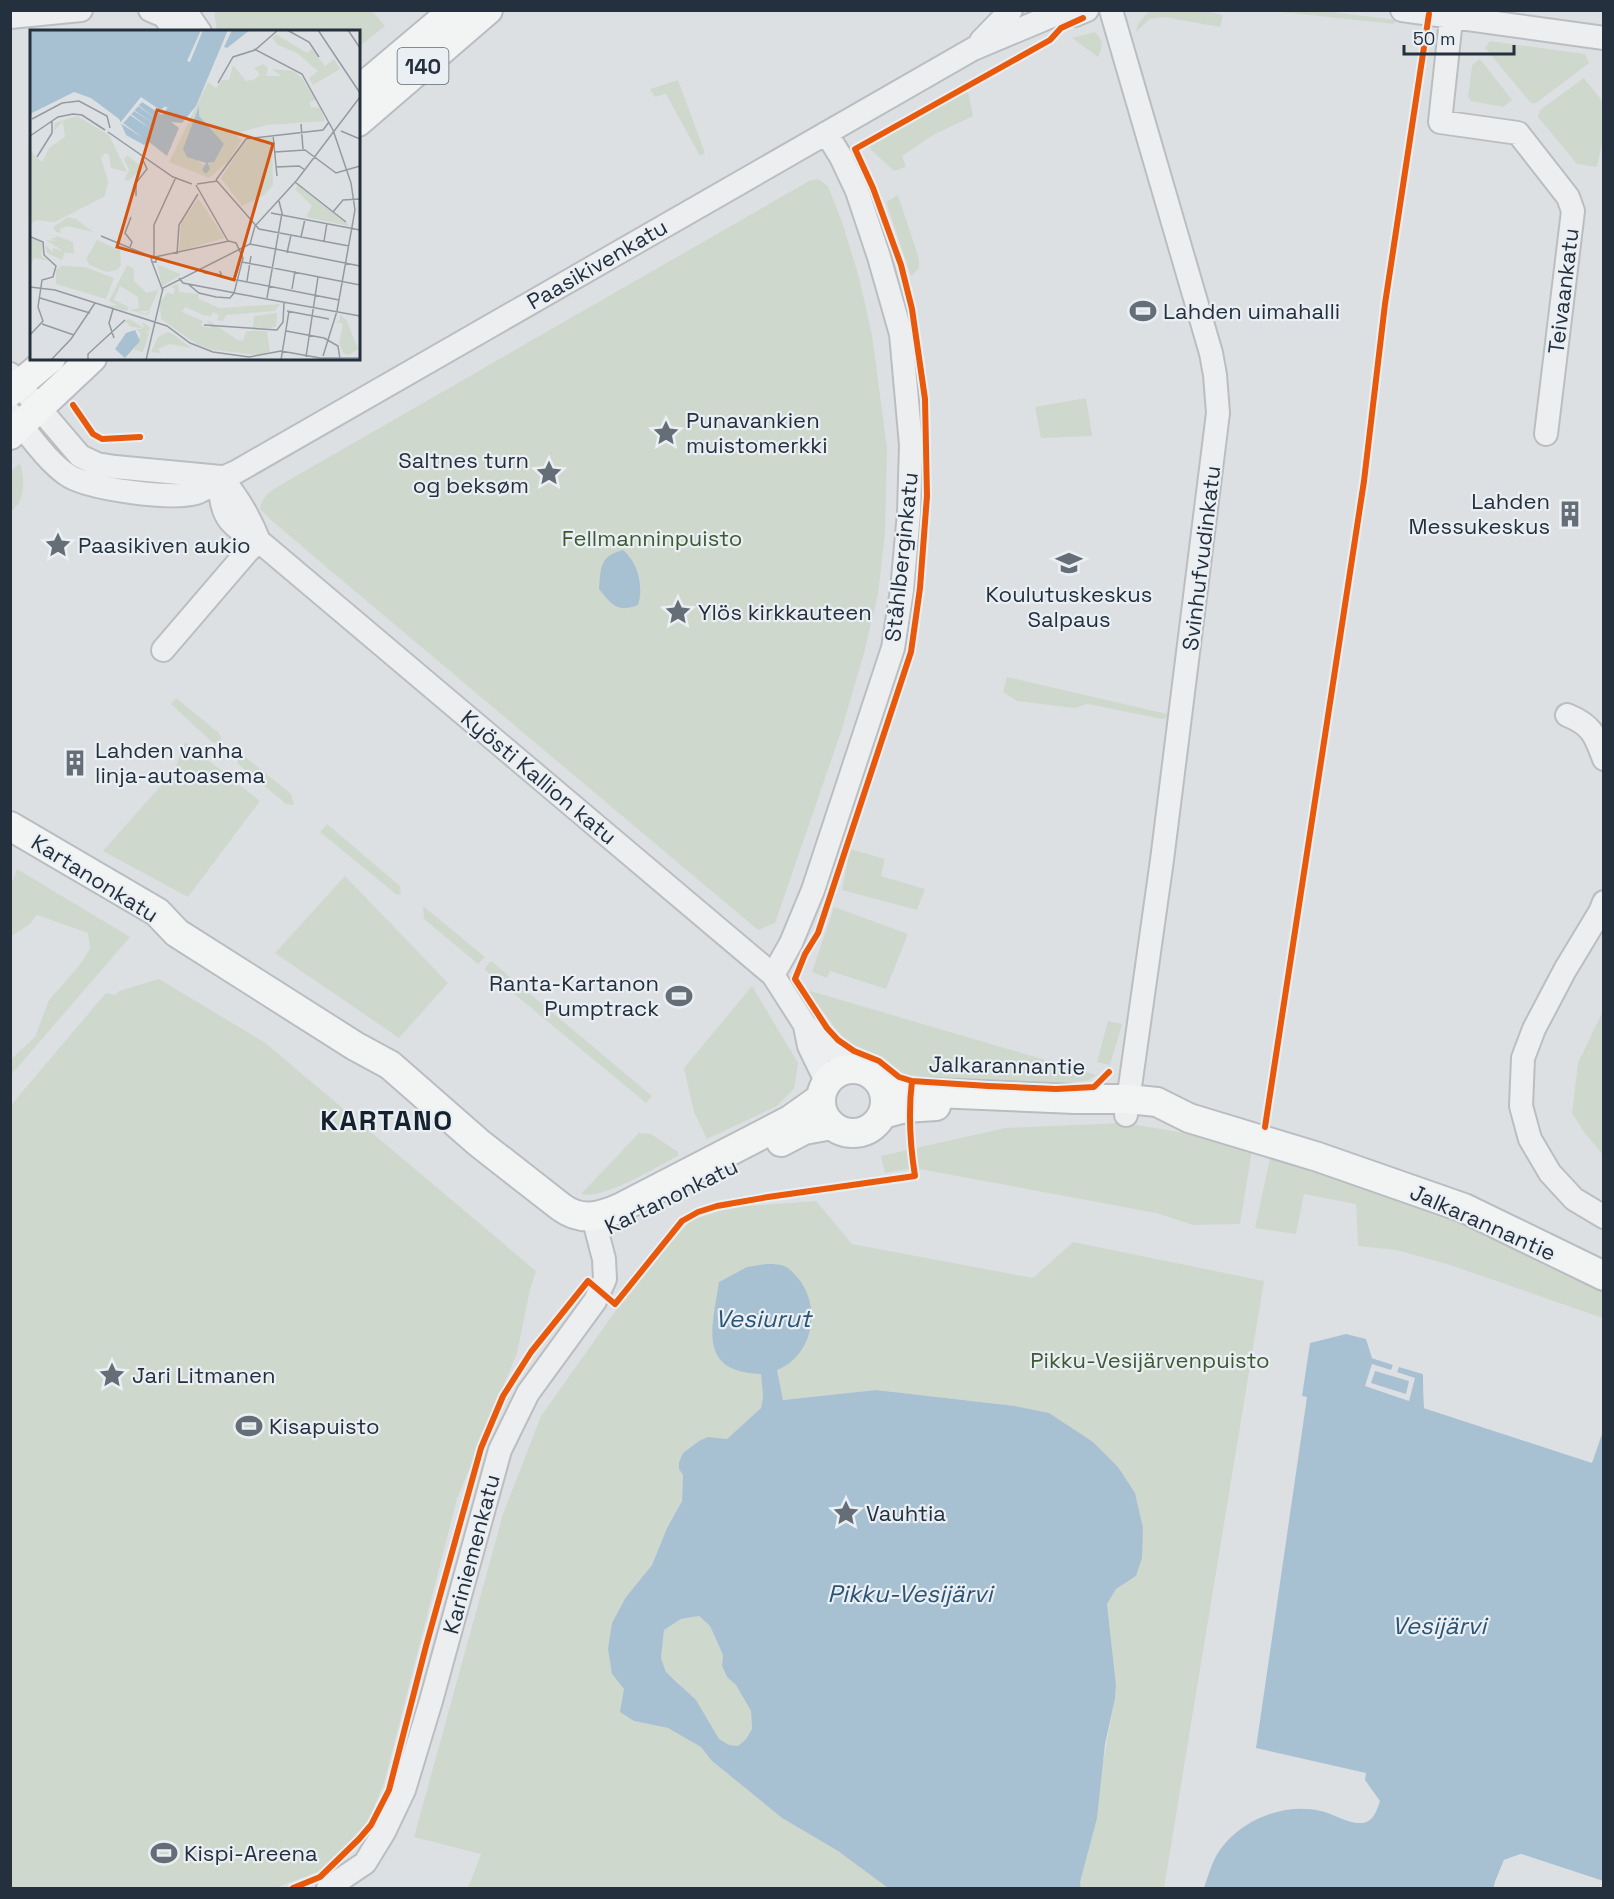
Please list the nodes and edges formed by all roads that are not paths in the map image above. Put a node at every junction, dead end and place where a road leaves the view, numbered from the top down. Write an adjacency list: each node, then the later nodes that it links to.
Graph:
1 (81, 10): 10 (street)
2 (150, 10): 11 (street)
3 (454, 10): 15 (main road, 140)
4 (488, 10): 16 (main road, 140)
5 (1011, 10): 14 (street, Paasikivenkatu)
6 (1087, 10): 14 (street, Paasikivenkatu)
7 (1111, 10): 36 (street, Svinhufvudinkatu)
8 (1402, 10): 9 (street)
9 (1452, 14): 13 (street); 21 (street, Teivaankatu)
10 (10, 17)
11 (182, 18): 12 (street)
12 (197, 30)
13 (1604, 38)
14 (973, 49): 17 (street, Paasikivenkatu)
15 (360, 89)
16 (360, 120)
17 (826, 133): 22 (street, Paasikivenkatu); 31 (street, Ståhlberginkatu)
18 (90, 360): 20 (main road)
19 (26, 376): 20 (street, Paasikivenkatu)
20 (21, 420): 22 (street, Paasikivenkatu)
21 (1546, 434)
22 (221, 477): 23 (street, Kyösti Kallion katu)
23 (259, 542): 24 (street); 31 (street, Kyösti Kallion katu)
24 (163, 650)
25 (1567, 715): 26 (street)
26 (1604, 759)
27 (10, 826): 30 (main road, Kartanonkatu)
28 (10, 847): 30 (main road, Kartanonkatu)
29 (1604, 902): 39 (street)
30 (177, 933): 33 (main road, Kartanonkatu)
31 (773, 975): 32 (street, Kyösti Kallion katu)
32 (805, 1025): 34 (street, Kyösti Kallion katu); 35 (street, Kyösti Kallion katu)
33 (355, 1046): 40 (main road, Kartanonkatu); 40 (main road, Kartanonkatu)
34 (870, 1077): 35 (main road); 36 (main road, Jalkarannantie); 37 (main road)
35 (824, 1090): 38 (main road); 40 (main road, Kartanonkatu)
36 (1127, 1107): 37 (main road, Jalkarannantie); 41 (main road, Jalkarannantie)
37 (883, 1114): 38 (main road)
38 (832, 1125): 40 (main road, Kartanonkatu)
39 (1604, 1217)
40 (596, 1224): 42 (street, Kariniemenkatu)
41 (1604, 1276)
42 (328, 1888)

